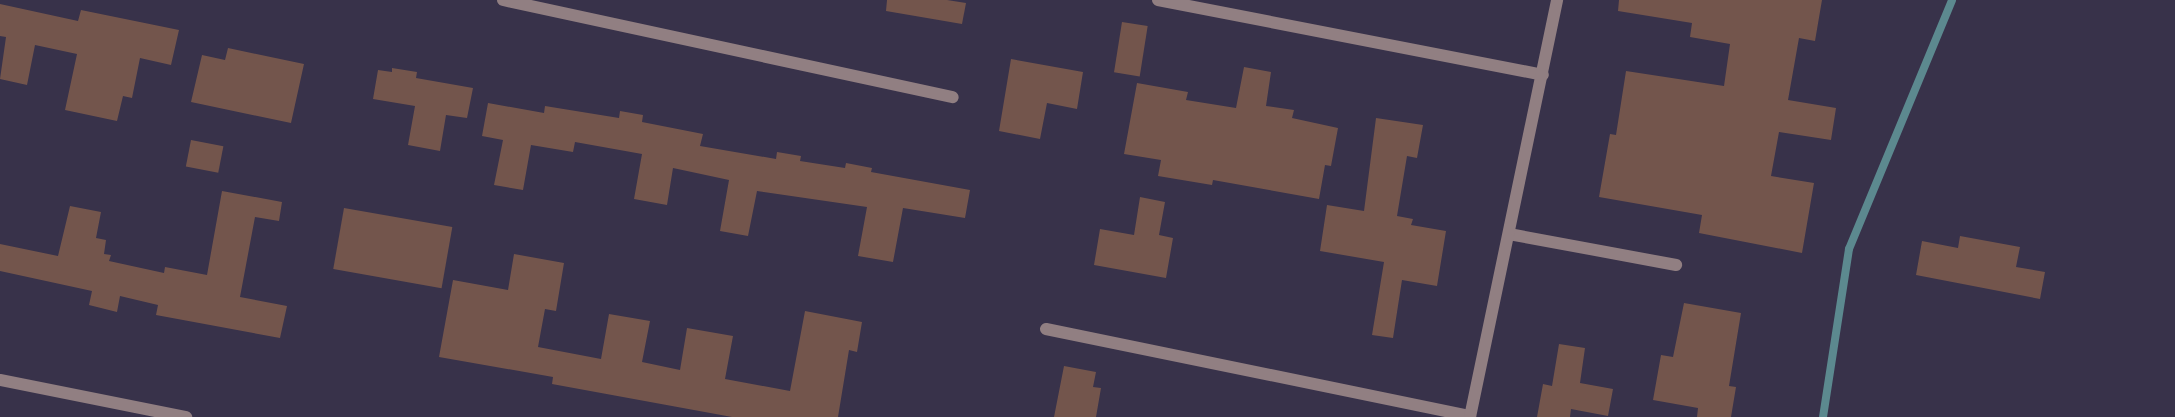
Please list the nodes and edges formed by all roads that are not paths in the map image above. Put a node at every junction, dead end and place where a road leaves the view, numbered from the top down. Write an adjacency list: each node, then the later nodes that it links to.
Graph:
1 (503, 0): 5 (street)
2 (1158, 0): 4 (street)
3 (1557, 0): 4 (street)
4 (1543, 75): 6 (street)
5 (953, 97)
6 (1509, 234): 7 (street); 10 (street)
7 (1676, 265)
8 (1046, 329): 10 (street)
9 (0, 380): 11 (street)
10 (1470, 416)
11 (186, 417)

